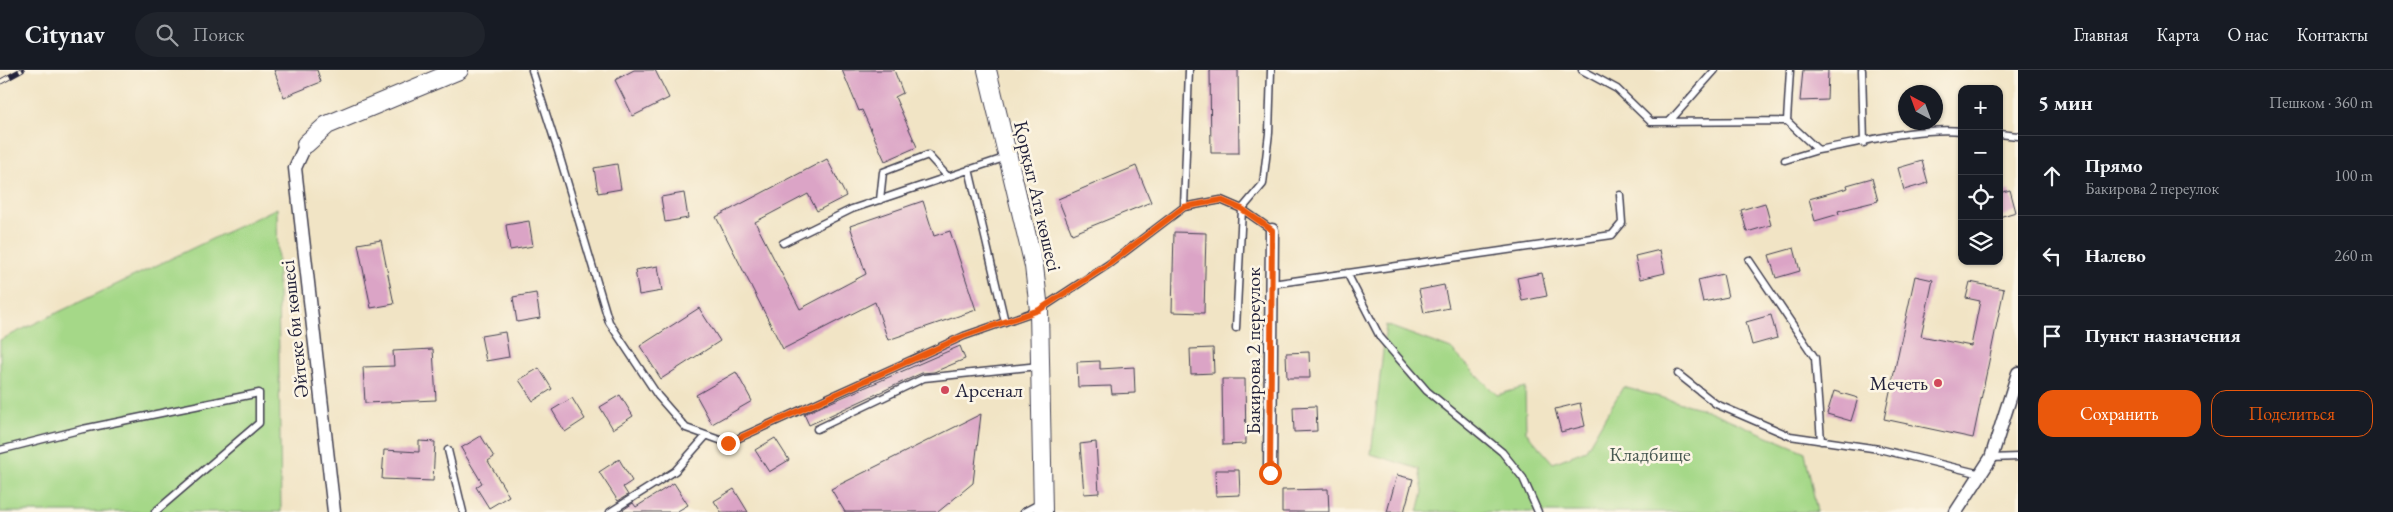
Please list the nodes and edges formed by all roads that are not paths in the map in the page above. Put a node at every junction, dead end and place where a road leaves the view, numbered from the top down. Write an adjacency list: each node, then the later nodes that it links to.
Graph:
1 (459, 70): 16 (main road)
2 (532, 70): 38 (lane)
3 (987, 70): 18 (main road, Қорқыт Ата көшесі)
4 (1188, 70): 24 (lane)
5 (1272, 70): 25 (lane)
6 (1582, 70): 11 (lane)
7 (1715, 70): 11 (lane)
8 (1790, 70): 10 (lane)
9 (1862, 70): 15 (lane)
10 (1787, 121): 11 (lane); 17 (lane)
11 (1669, 122)
12 (1958, 131): 15 (lane)
13 (2003, 134): 14 (lane)
14 (2018, 136)
15 (1864, 142): 17 (lane)
16 (306, 144): 48 (street, Әйтеке би көшесі)
17 (1818, 150): 19 (lane)
18 (1008, 156): 20 (lane); 31 (main road, Қорқыт Ата көшесі)
19 (1785, 160)
20 (969, 169): 21 (lane); 32 (lane)
21 (948, 177): 23 (lane); 23 (lane)
22 (1620, 195): 29 (lane)
23 (880, 200): 27 (lane)
24 (1184, 207): 25 (lane); 31 (lane)
25 (1242, 209): 26 (lane); 33 (lane)
26 (1272, 230): 30 (street, Бакирова 2 переулок)
27 (783, 243)
28 (1749, 260): 39 (lane)
29 (1347, 273): 30 (lane); 52 (lane)
30 (1272, 284): 44 (street, Бакирова 2 переулок)
31 (1039, 310): 32 (lane); 34 (main road, Қорқыт Ата көшесі)
32 (1005, 322): 38 (lane)
33 (1236, 328)
34 (1040, 366): 37 (lane); 46 (main road, Қорқыт Ата көшесі)
35 (2018, 373): 43 (street)
36 (1678, 374): 39 (lane)
37 (817, 429)
38 (706, 436): 50 (lane)
39 (1821, 441): 45 (lane)
40 (0, 450): 47 (lane)
41 (448, 450): 49 (lane)
42 (2018, 457): 43 (lane)
43 (1991, 458): 45 (street)
44 (1270, 473)
45 (1981, 474): 53 (street)
46 (1043, 507): 51 (lane)
47 (155, 512)
48 (334, 512)
49 (463, 512)
50 (610, 512)
51 (1024, 512)
52 (1538, 512)
53 (1956, 512)

